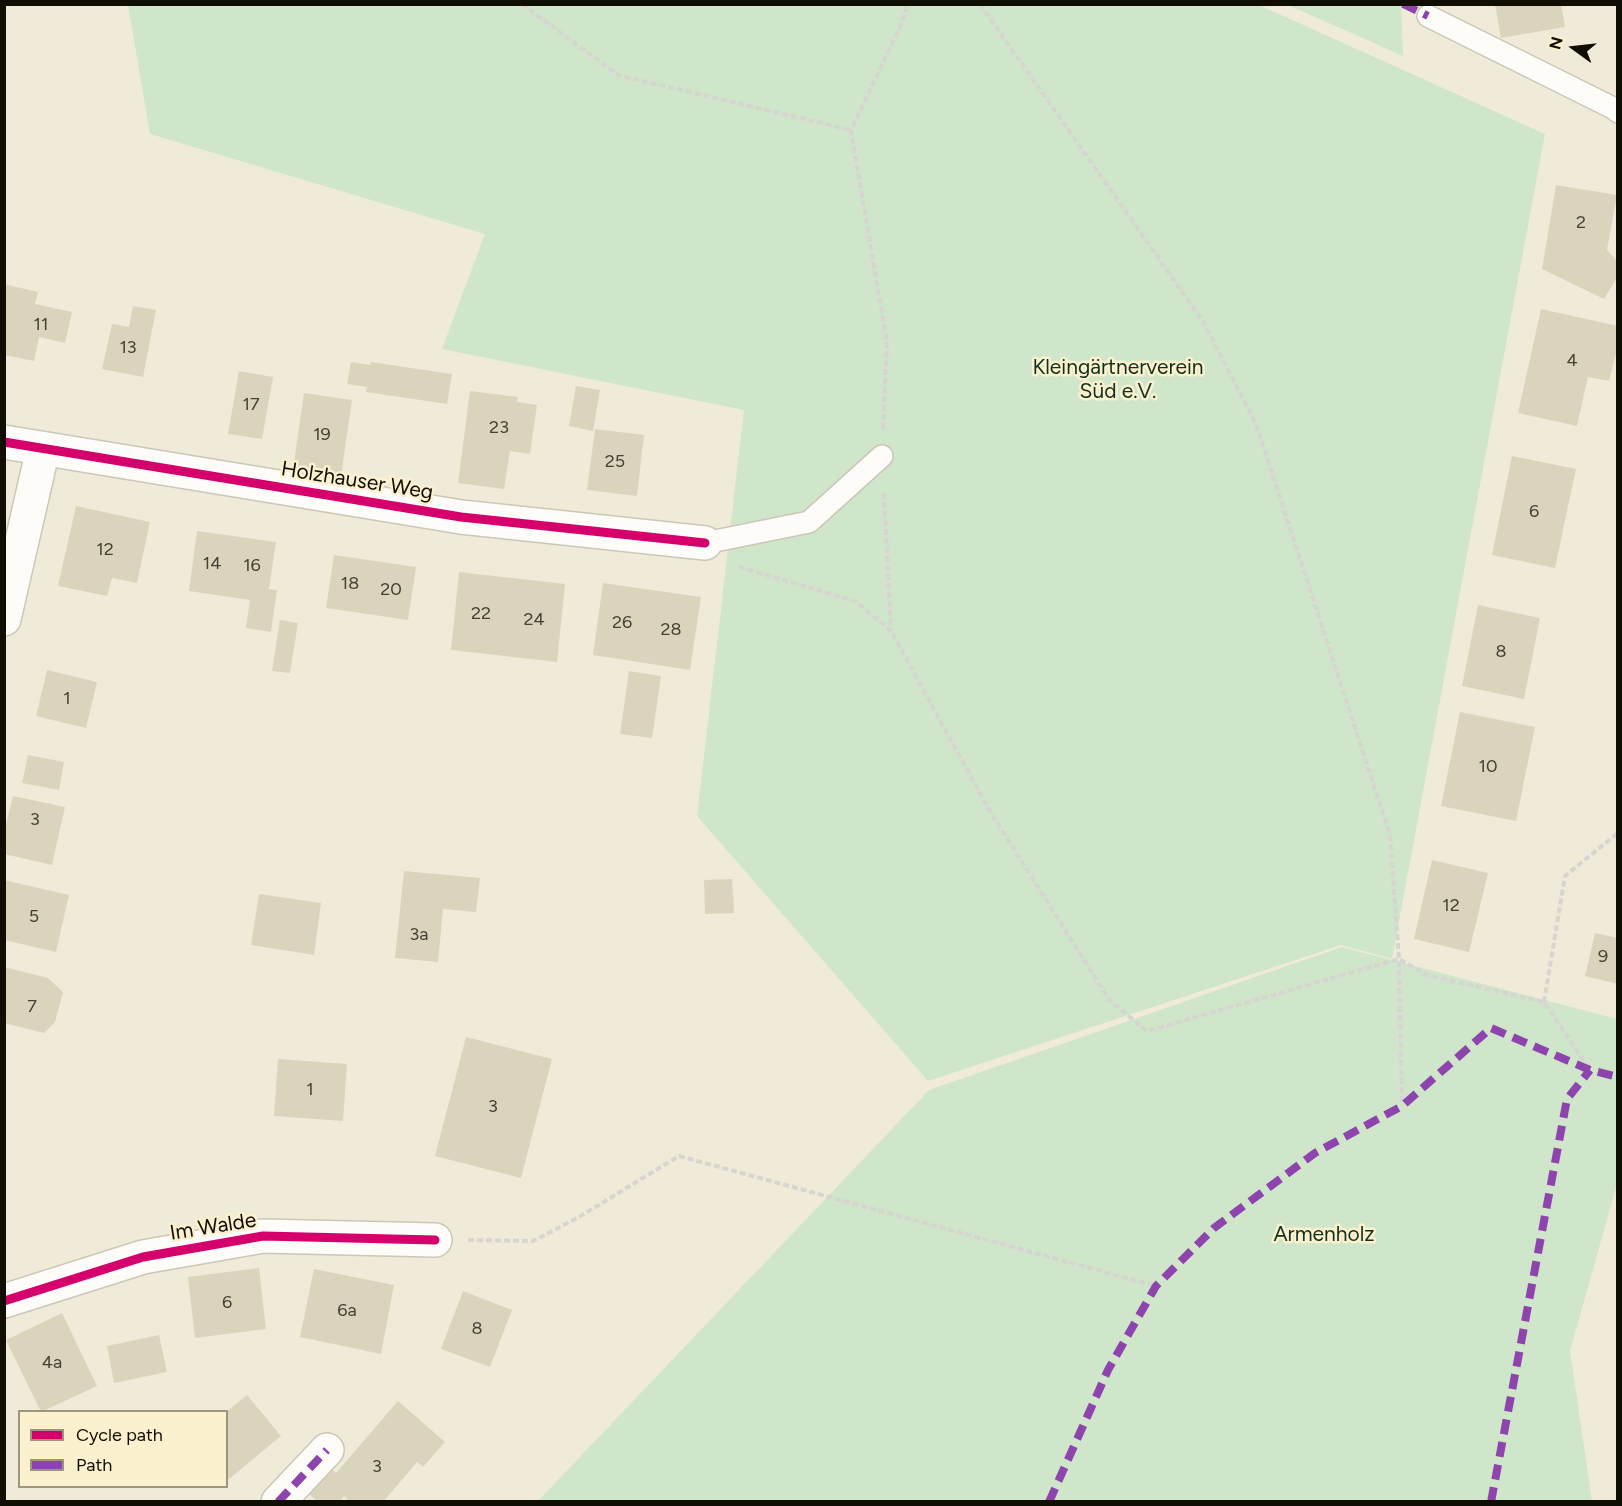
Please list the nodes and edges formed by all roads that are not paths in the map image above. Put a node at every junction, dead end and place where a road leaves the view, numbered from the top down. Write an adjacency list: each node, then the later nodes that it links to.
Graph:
1 (1428, 16): 2 (lane)
2 (1617, 112)
3 (4, 442): 4 (street, Holzhauser Weg)
4 (43, 449): 6 (street, Holzhauser Weg); 7 (street)
5 (882, 456): 6 (lane)
6 (705, 543)
7 (4, 619)
8 (435, 1240): 9 (street, Im Walde)
9 (4, 1301)
10 (327, 1450): 11 (street)
11 (278, 1502)

